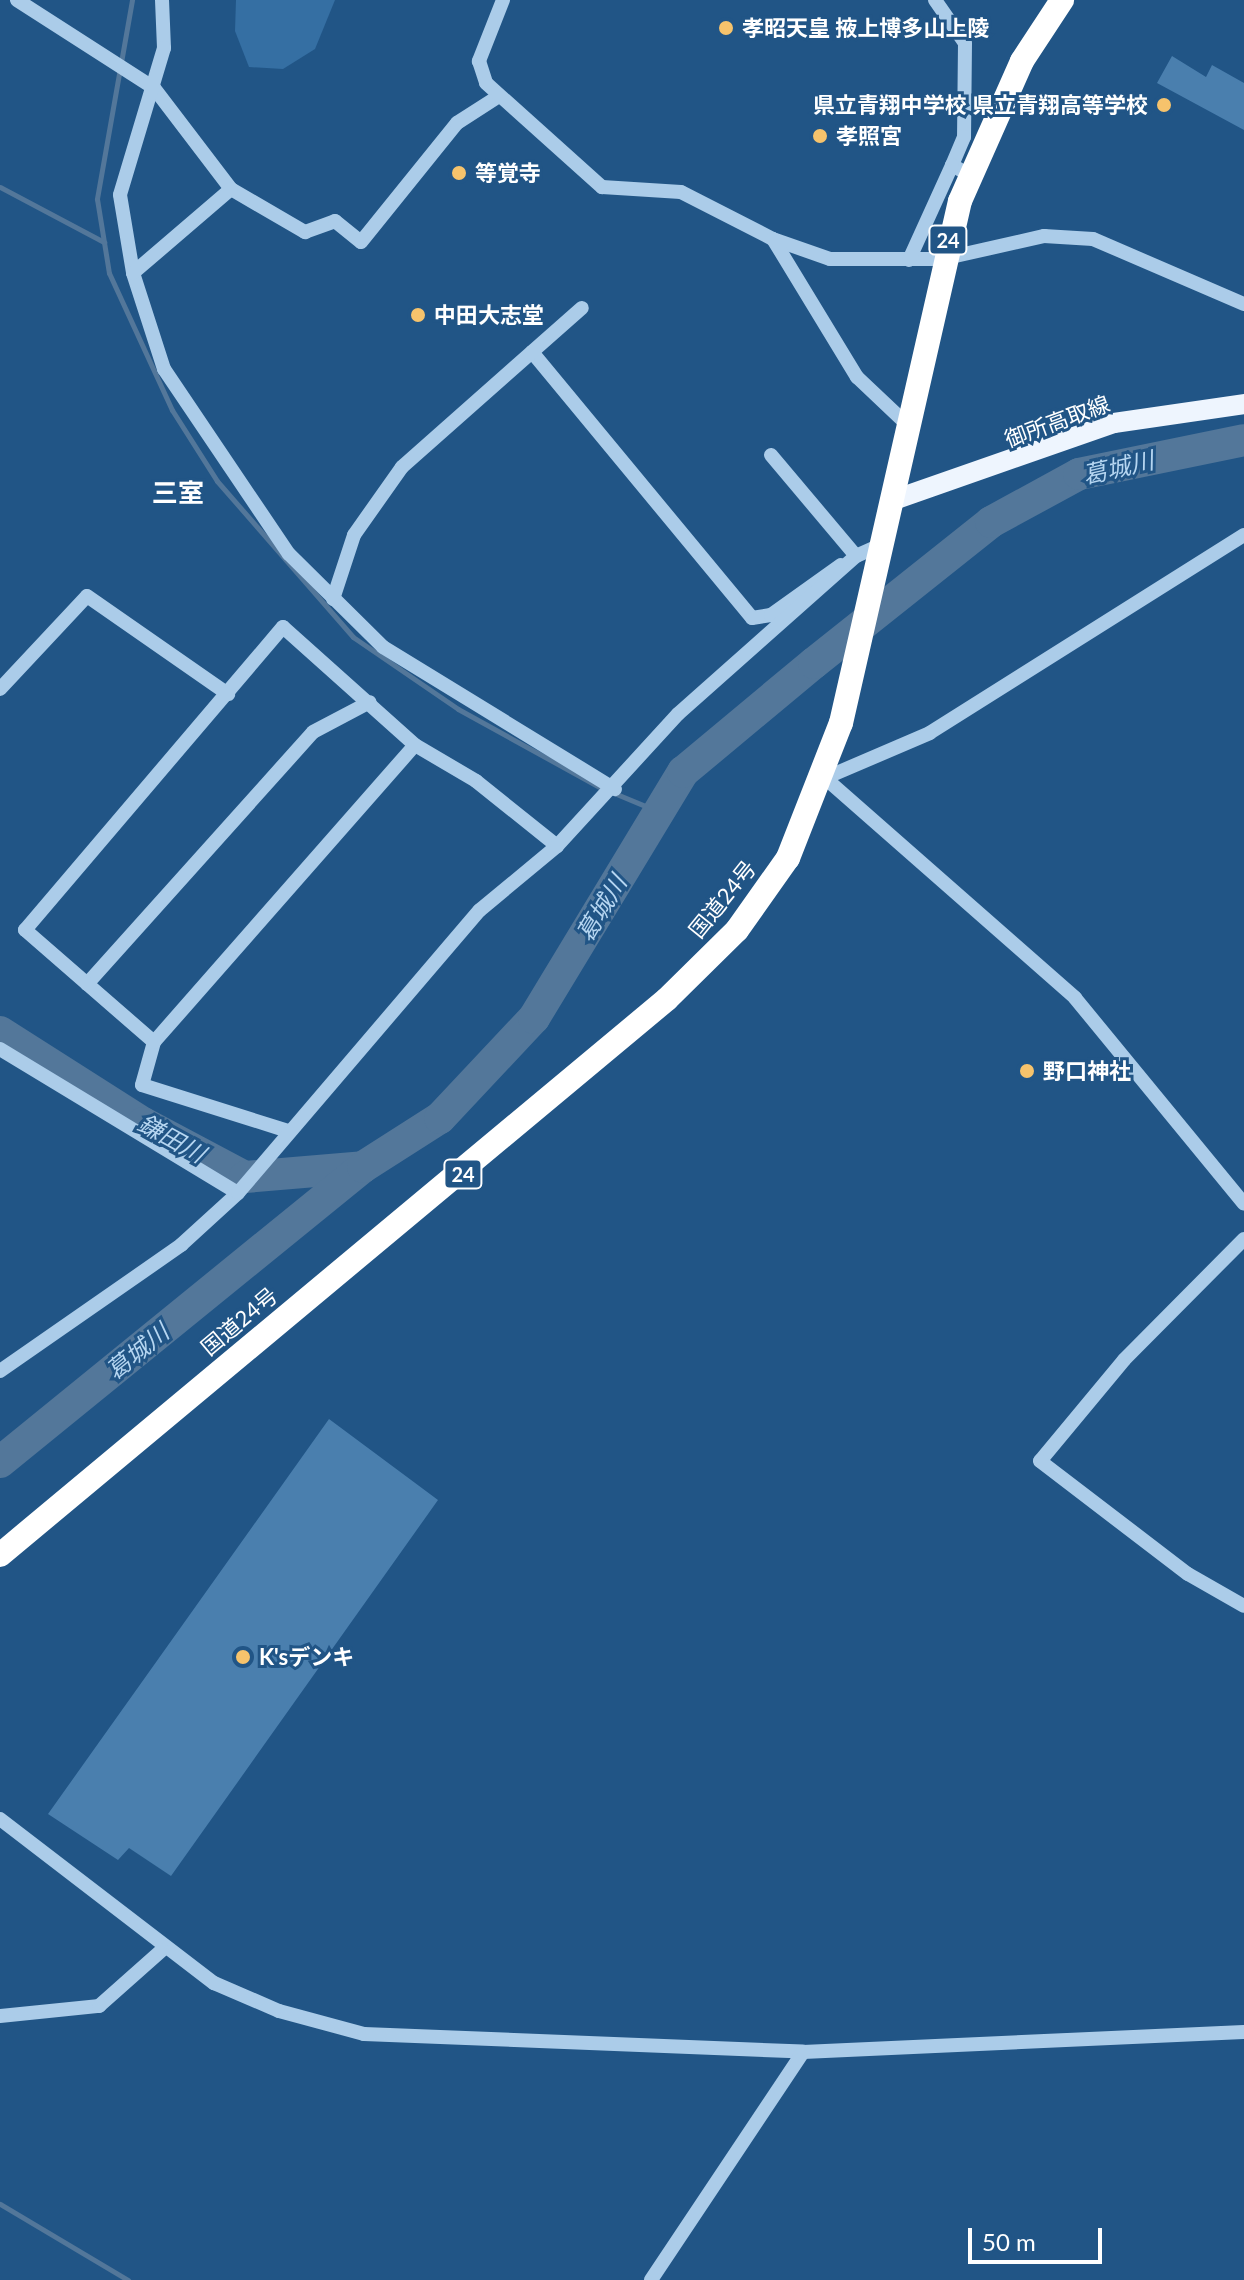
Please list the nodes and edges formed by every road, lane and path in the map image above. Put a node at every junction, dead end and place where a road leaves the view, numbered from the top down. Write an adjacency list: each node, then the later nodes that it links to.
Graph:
1 (17, 0): 6 (street)
2 (162, 0): 6 (street)
3 (503, 0): 7 (street)
4 (935, 0): 8 (street)
5 (1062, 0): 8 (highway, 国道24号 / 24)
6 (154, 88): 9 (street); 13 (street)
7 (496, 98): 9 (street); 10 (street)
8 (960, 170): 11 (highway, 国道24号 / 24); 12 (street)
9 (231, 189): 13 (street)
10 (773, 239): 12 (street); 18 (street)
11 (942, 259): 12 (street); 14 (street); 18 (highway, 国道24号 / 24)
12 (909, 260)
13 (133, 273): 23 (street)
14 (1244, 304)
15 (582, 308): 16 (street)
16 (532, 352): 22 (street); 23 (street)
17 (1244, 404): 20 (main road, 御所高取線)
18 (911, 429): 20 (highway, 国道24号 / 24)
19 (771, 455): 22 (street)
20 (891, 501): 22 (highway, 国道24号 / 24)
21 (1244, 535): 28 (street)
22 (864, 558): 28 (highway, 国道24号 / 24); 29 (street)
23 (333, 599): 29 (street)
24 (0, 689): 25 (street)
25 (228, 694): 26 (street); 31 (street)
26 (370, 702): 27 (street); 31 (street)
27 (415, 745): 30 (street); 32 (street)
28 (825, 778): 36 (street); 39 (highway, 国道24号 / 24)
29 (615, 789): 30 (street)
30 (557, 846): 34 (street)
31 (87, 984): 32 (street)
32 (154, 1042): 34 (street)
33 (0, 1049): 35 (street)
34 (288, 1131): 35 (street)
35 (238, 1193): 38 (street)
36 (1244, 1204)
37 (1244, 1239): 40 (street)
38 (0, 1371)
39 (0, 1555)
40 (1244, 1606)
41 (0, 1819): 42 (street)
42 (162, 1950): 44 (street); 46 (street)
43 (1244, 2015): 45 (street)
44 (0, 2016)
45 (1239, 2030): 46 (street)
46 (803, 2052): 47 (street)
47 (651, 2280)

